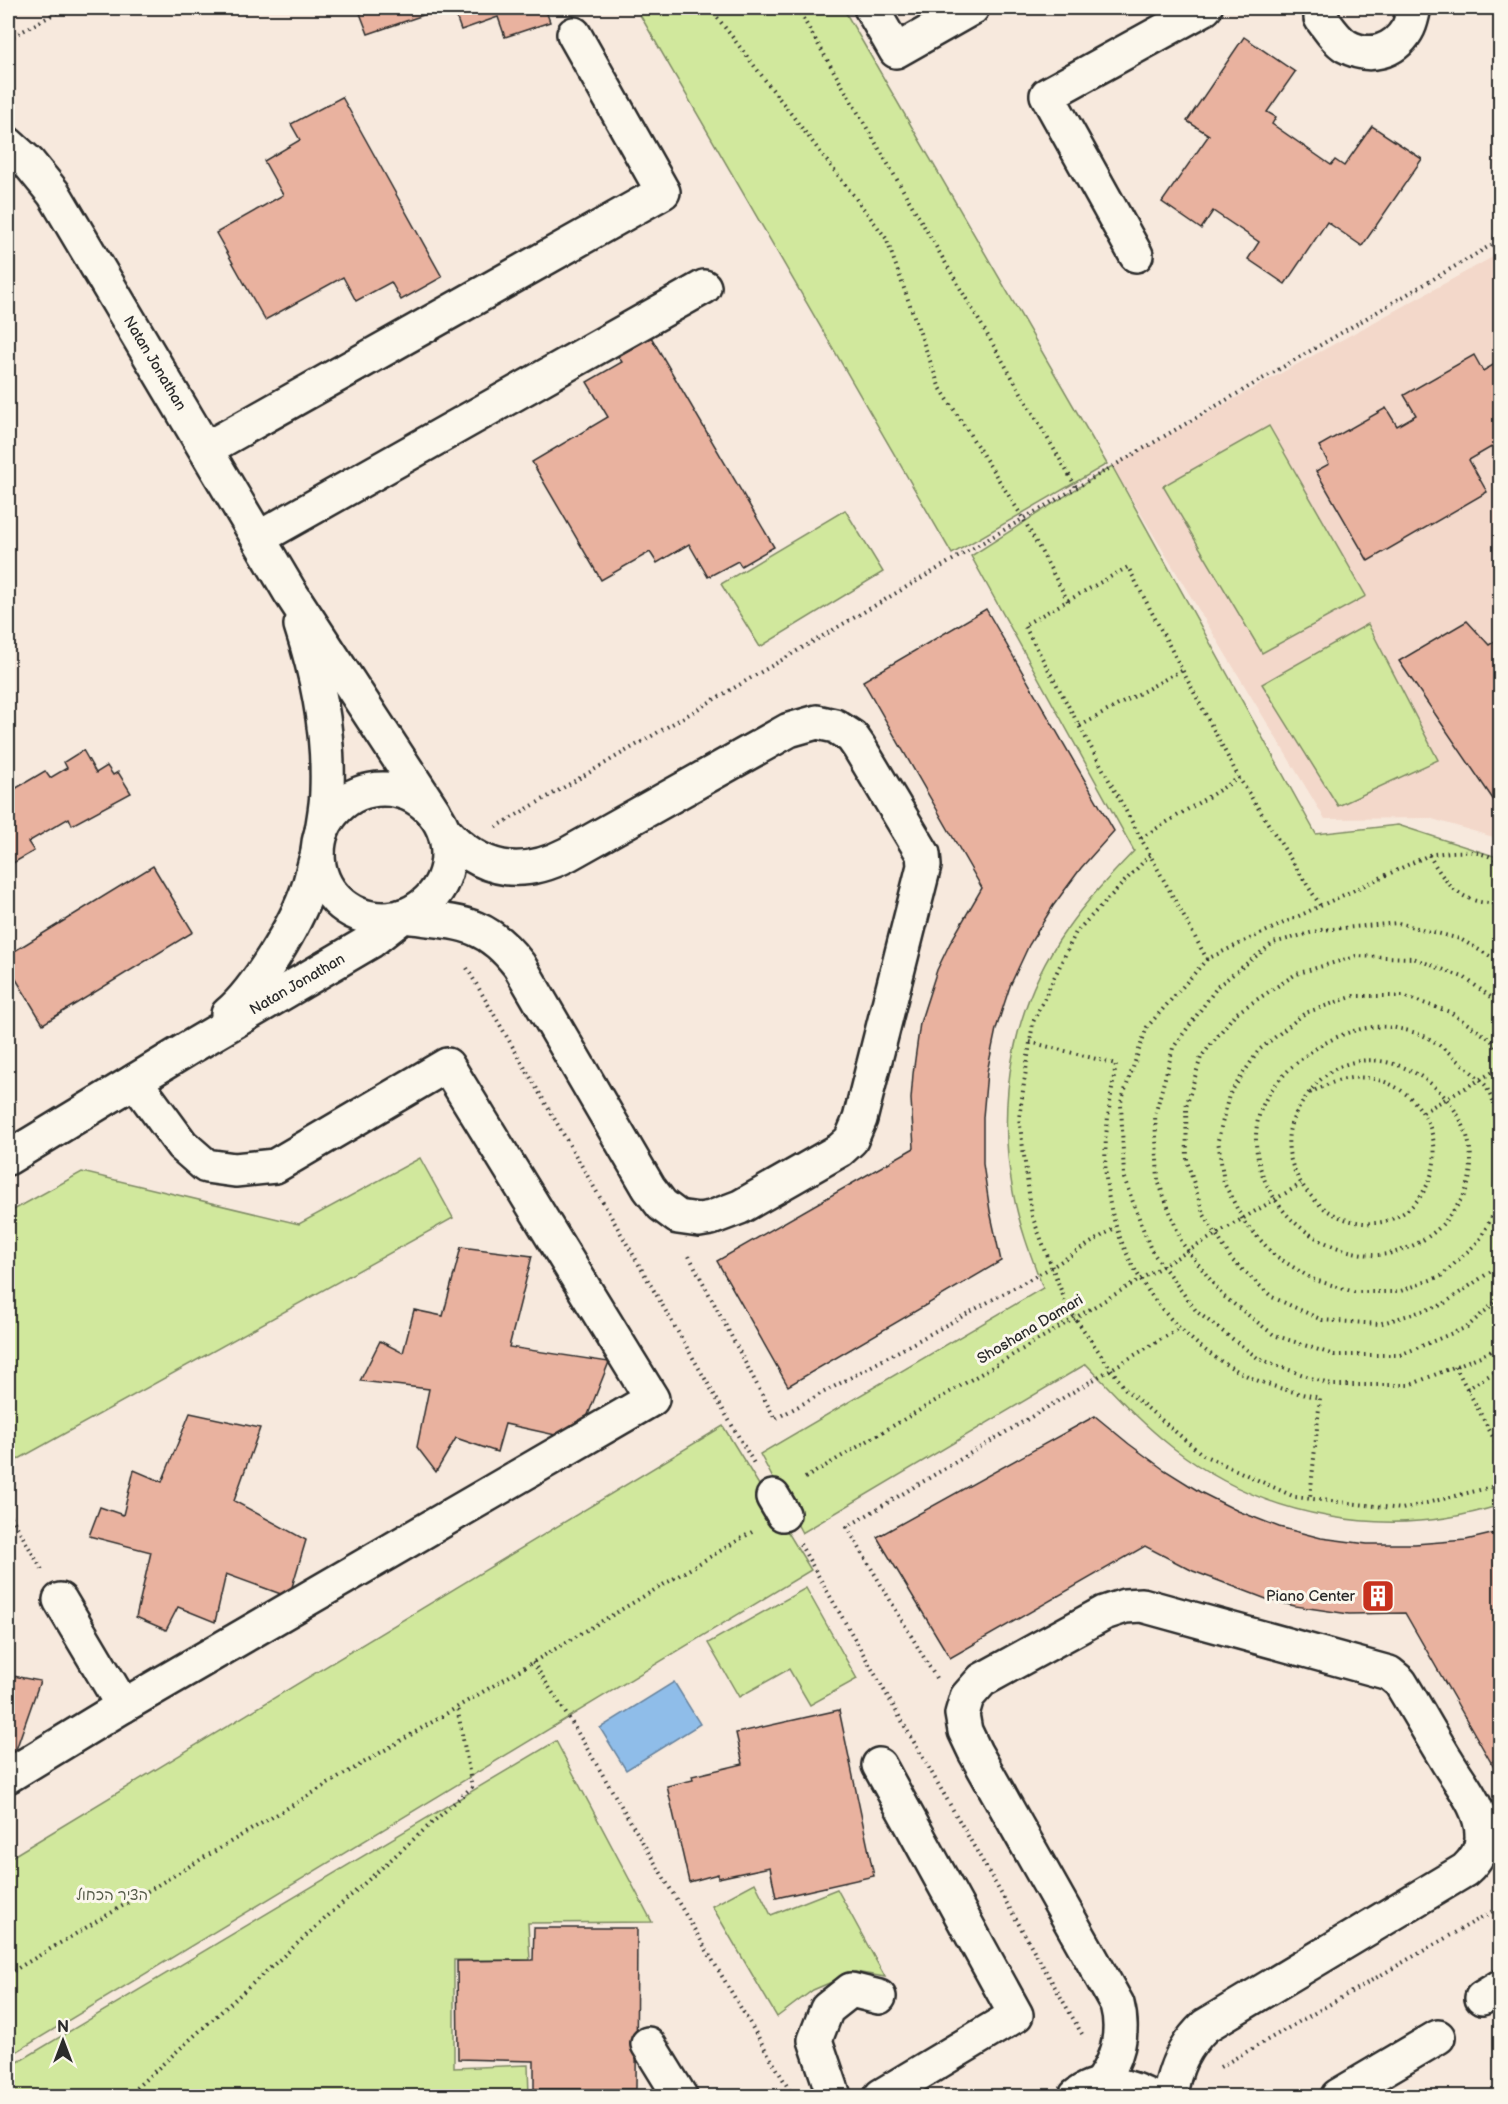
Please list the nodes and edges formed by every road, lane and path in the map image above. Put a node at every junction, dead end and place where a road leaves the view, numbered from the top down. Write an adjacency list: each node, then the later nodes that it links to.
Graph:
1 (65, 8): 10 (path)
2 (710, 8): 17 (path)
3 (797, 8): 16 (path)
4 (871, 8): 5 (street)
5 (972, 8)
6 (1205, 8): 13 (street)
7 (1414, 8): 8 (street)
8 (1321, 18)
9 (574, 34): 15 (street)
10 (8, 39)
11 (8, 144): 15 (street, Natan Jonathan)
12 (1500, 240): 16 (path)
13 (1136, 255)
14 (704, 287): 18 (street)
15 (206, 449): 18 (street, Natan Jonathan)
16 (1076, 487): 17 (path)
17 (1023, 518): 20 (path); 24 (path)
18 (259, 538): 19 (street, Natan Jonathan)
19 (290, 592): 24 (street, Natan Jonathan); 26 (street, Natan Jonathan)
20 (1068, 600): 21 (path); 22 (path)
21 (1182, 670): 22 (path); 23 (path)
22 (1080, 726): 25 (path)
23 (1239, 778): 25 (path); 31 (path)
24 (446, 831): 26 (street); 32 (street); 51 (street)
25 (1141, 838): 27 (path)
26 (320, 842): 32 (street); 38 (street, Natan Jonathan)
27 (1150, 855): 34 (path); 37 (path)
28 (1429, 855): 29 (path); 30 (path); 31 (path)
29 (1500, 862)
30 (1500, 903)
31 (1320, 905): 34 (path)
32 (403, 916): 33 (street); 38 (street, Natan Jonathan)
33 (439, 921): 51 (street); 73 (path)
34 (1207, 959): 57 (path)
35 (1500, 962): 55 (path)
36 (1500, 1004): 54 (path)
37 (1030, 1042): 53 (path); 58 (path)
38 (189, 1048): 42 (street, Natan Jonathan)
39 (1500, 1051): 52 (path)
40 (1500, 1068): 41 (path)
41 (1480, 1079): 44 (path); 46 (path); 49 (path)
42 (135, 1081): 47 (street, Natan Jonathan); 77 (street)
43 (1310, 1093): 44 (path); 45 (path); 48 (path)
44 (1446, 1099): 45 (path); 49 (path)
45 (1423, 1112): 48 (path)
46 (1500, 1117)
47 (8, 1158)
48 (1301, 1184): 49 (path, Shoshana Damari)
49 (1275, 1199): 52 (path, Shoshana Damari)
50 (1500, 1202): 52 (path)
51 (662, 1205): 58 (path)
52 (1242, 1218): 54 (path, Shoshana Damari)
53 (1116, 1227): 58 (path); 59 (path)
54 (1215, 1234): 55 (path, Shoshana Damari); 56 (path)
55 (1188, 1250): 57 (path, Shoshana Damari); 60 (path)
56 (1500, 1264)
57 (1162, 1265): 59 (path, Shoshana Damari); 64 (path)
58 (1052, 1267): 61 (path)
59 (1141, 1278): 61 (path, Shoshana Damari); 62 (path)
60 (1500, 1298)
61 (1074, 1317): 65 (path); 73 (path, Shoshana Damari)
62 (1180, 1328): 65 (path); 72 (path)
63 (1500, 1343): 64 (path)
64 (1455, 1366): 67 (path)
65 (1111, 1369): 72 (path); 79 (path)
66 (1500, 1369): 67 (path)
67 (1467, 1389): 69 (path)
68 (8, 1447): 70 (path)
69 (1500, 1450)
70 (8, 1463)
71 (1500, 1485): 72 (path)
72 (1310, 1498)
73 (778, 1505): 76 (path, Shoshana Damari); 87 (path)
74 (8, 1511): 75 (path)
75 (60, 1600): 77 (street)
76 (533, 1662): 78 (path, Shoshana Damari); 91 (path)
77 (123, 1706): 81 (street)
78 (457, 1707): 83 (path, Shoshana Damari); 89 (path)
79 (963, 1722): 87 (street); 88 (street)
80 (879, 1765): 93 (street)
81 (8, 1776)
82 (1500, 1907): 88 (path)
83 (8, 1974)
84 (879, 1997): 92 (street)
85 (1437, 2037): 94 (street)
86 (648, 2044): 90 (street)
87 (1094, 2086): 88 (street)
88 (1163, 2096)
89 (127, 2097)
90 (680, 2097)
91 (792, 2097)
92 (834, 2097)
93 (881, 2097)
94 (1338, 2097)

